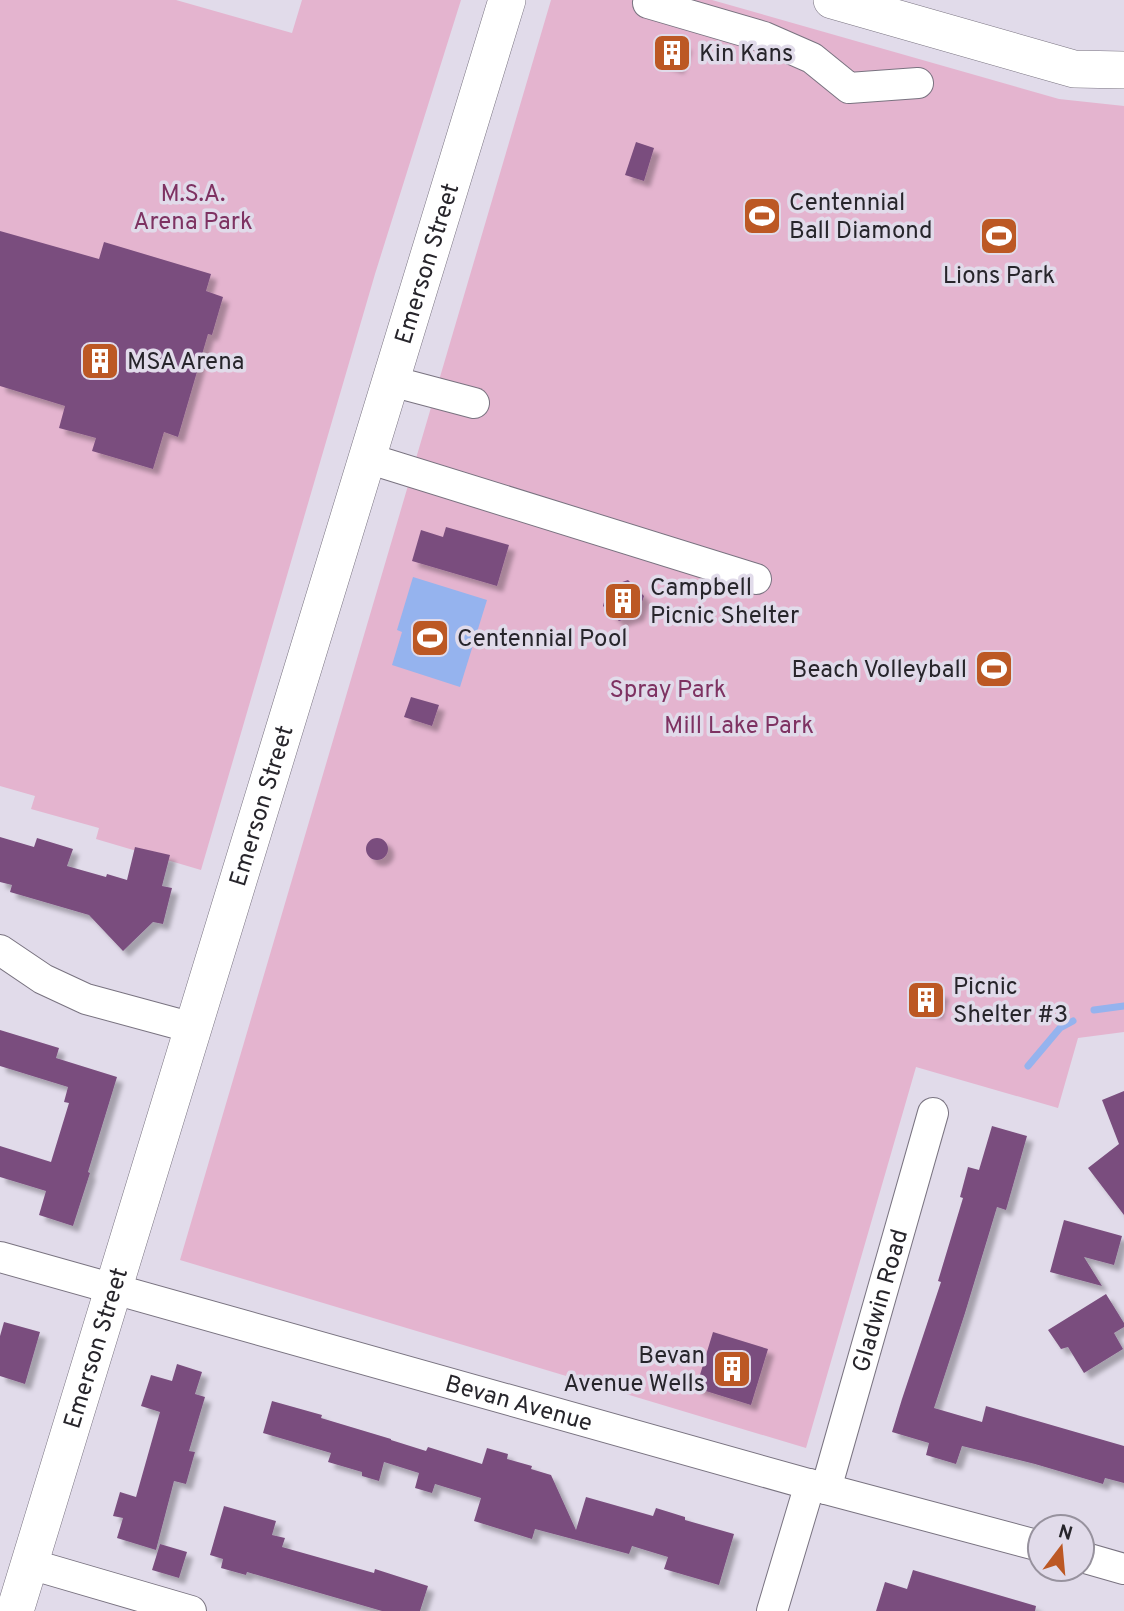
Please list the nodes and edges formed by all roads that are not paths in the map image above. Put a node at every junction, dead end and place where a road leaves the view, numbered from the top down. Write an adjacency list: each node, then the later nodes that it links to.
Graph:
1 (507, 0): 6 (main road, Emerson Street)
2 (649, 0): 5 (street)
3 (832, 0): 4 (main road)
4 (1124, 70)
5 (918, 83)
6 (391, 381): 7 (street); 8 (main road, Emerson Street)
7 (474, 403)
8 (367, 458): 9 (street); 11 (main road, Emerson Street)
9 (756, 579)
10 (0, 950): 11 (street)
11 (193, 1028): 14 (main road, Emerson Street)
12 (933, 1113): 15 (street, Gladwin Road)
13 (0, 1257): 14 (street, Bevan Avenue)
14 (114, 1290): 15 (street, Bevan Avenue); 18 (main road, Emerson Street)
15 (818, 1487): 16 (street, Bevan Avenue); 22 (street, Gladwin Road)
16 (1026, 1542)
17 (1096, 1561): 19 (street)
18 (30, 1564): 20 (main road, Emerson Street); 21 (street)
19 (1124, 1569)
20 (15, 1611)
21 (191, 1611)
22 (772, 1611)

